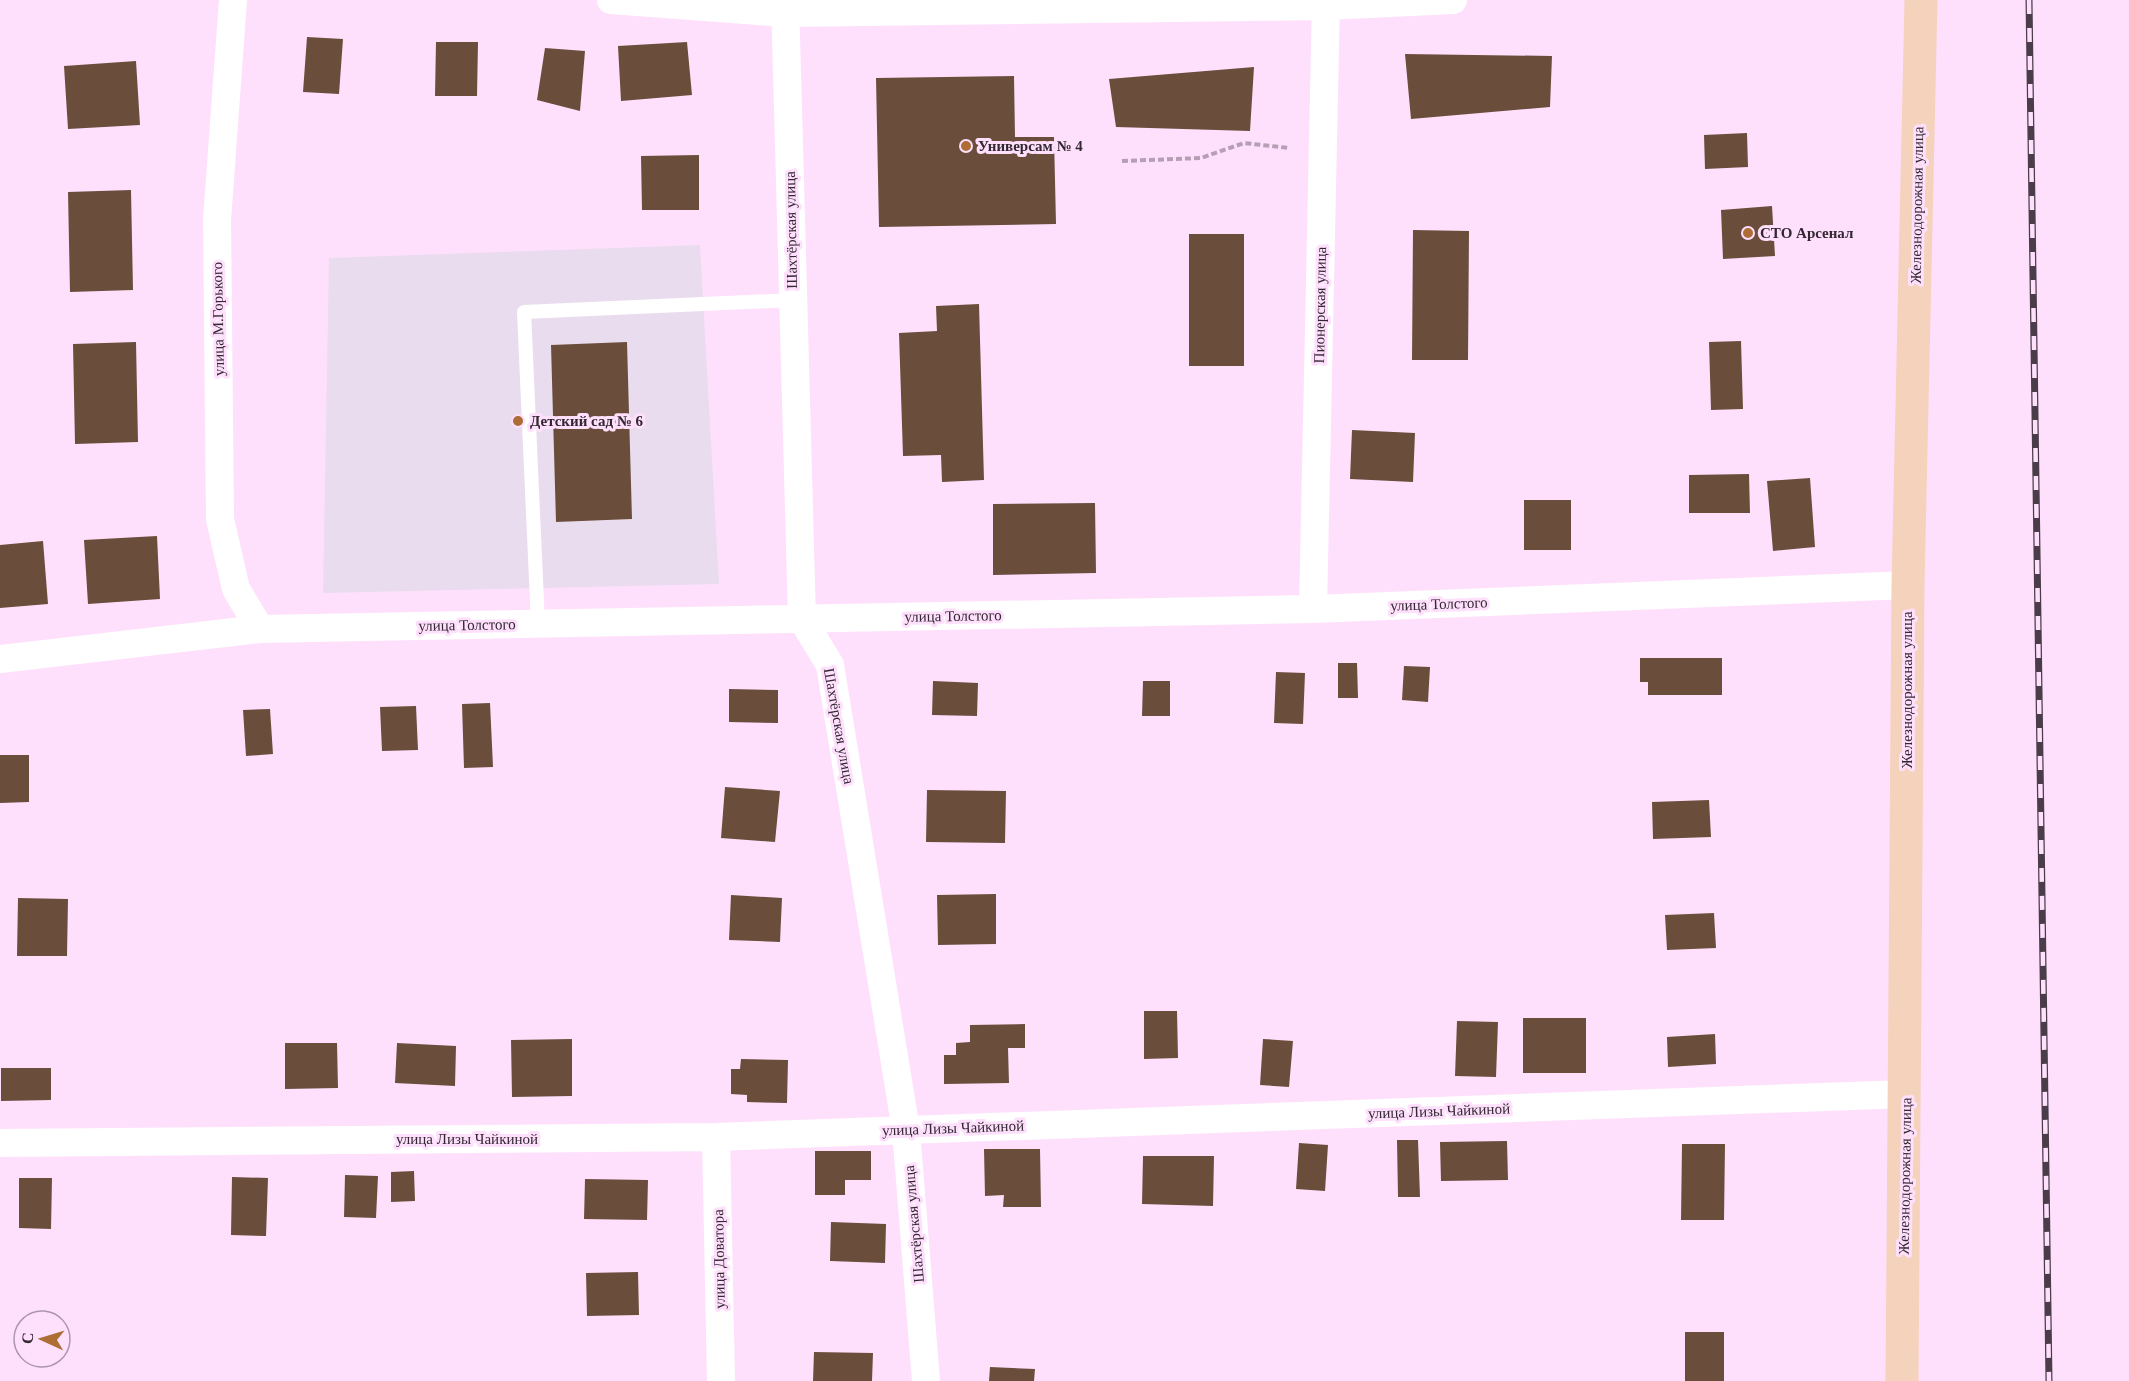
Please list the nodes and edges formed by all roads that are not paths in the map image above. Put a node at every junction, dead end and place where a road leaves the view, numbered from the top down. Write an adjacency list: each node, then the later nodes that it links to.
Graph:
1 (233, 0): 12 (street, улица М.Горького)
2 (610, 0): 6 (street)
3 (1453, 0): 5 (street)
4 (1921, 0): 8 (street, Железнодорожная улица)
5 (1326, 3): 6 (street); 9 (street, Пионерская улица)
6 (786, 7): 7 (street, Шахтёрская улица)
7 (793, 300): 10 (street, Шахтёрская улица); 11 (lane)
8 (1908, 585): 9 (street, улица Толстого); 14 (street, Железнодорожная улица)
9 (1313, 609): 10 (street, улица Толстого)
10 (802, 619): 11 (street, улица Толстого); 15 (street, Шахтёрская улица)
11 (538, 624): 12 (street, улица Толстого)
12 (260, 629): 13 (street, улица Толстого)
13 (0, 659)
14 (1905, 1094): 15 (street, улица Лизы Чайкиной); 20 (street, Железнодорожная улица)
15 (906, 1130): 16 (street, улица Лизы Чайкиной); 19 (street, Шахтёрская улица)
16 (716, 1137): 17 (street, улица Лизы Чайкиной); 18 (street, улица Доватора)
17 (0, 1143)
18 (721, 1381)
19 (926, 1381)
20 (1902, 1381)

